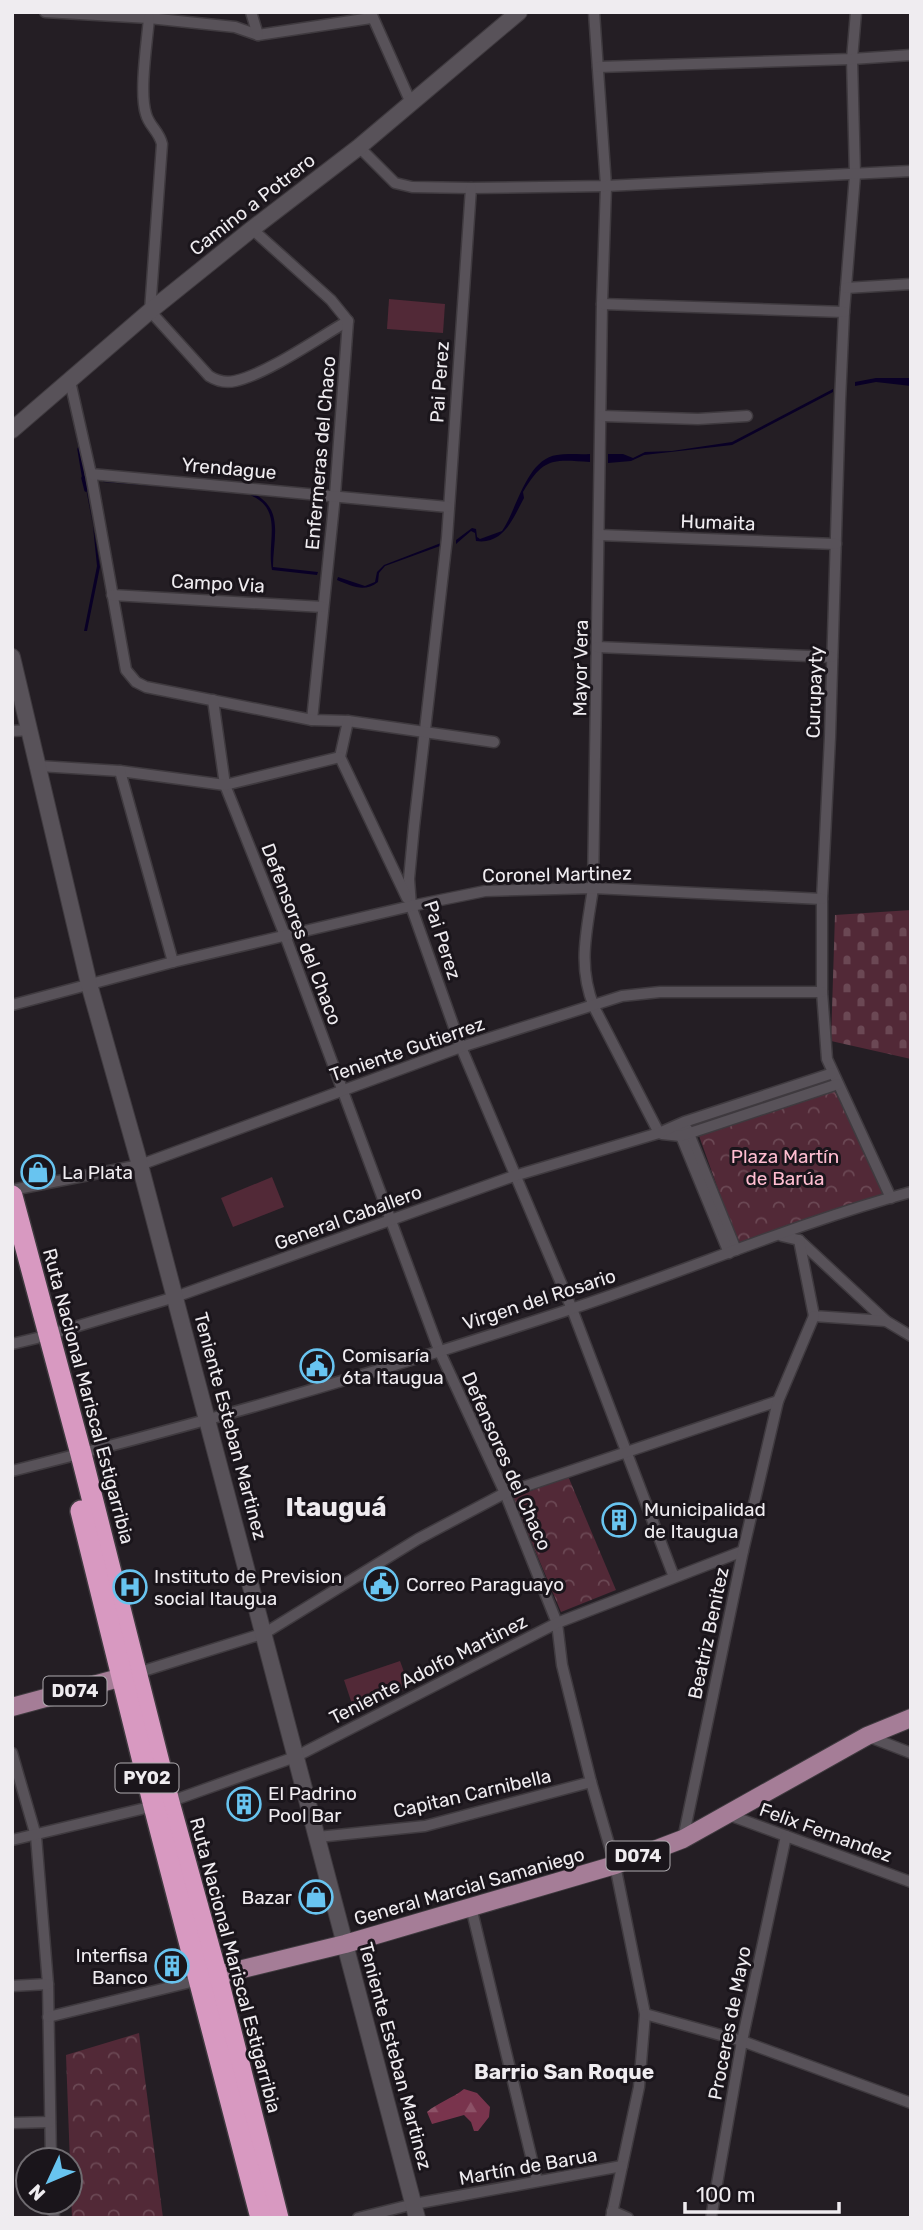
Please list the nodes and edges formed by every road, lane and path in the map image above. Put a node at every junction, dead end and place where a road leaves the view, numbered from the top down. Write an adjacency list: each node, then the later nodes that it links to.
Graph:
1 (45, 12): 7 (street)
2 (251, 12): 8 (street)
3 (519, 12): 12 (street, Camino a Potrero)
4 (594, 12): 11 (street, Mayor Vera)
5 (856, 12): 10 (street, Curupayty)
6 (371, 15): 8 (street); 12 (street)
7 (149, 18): 8 (street); 22 (street)
8 (258, 35)
9 (911, 55): 10 (street)
10 (852, 59): 11 (street); 15 (street, Curupayty)
11 (598, 66): 16 (street, Mayor Vera)
12 (411, 103): 13 (street, Camino a Potrero)
13 (359, 147): 17 (street); 18 (street, Camino a Potrero)
14 (911, 171): 15 (street)
15 (855, 175): 16 (street); 20 (street, Curupayty)
16 (606, 186): 17 (street); 21 (street, Mayor Vera)
17 (471, 188): 31 (street, Pai Perez)
18 (253, 229): 22 (street, Camino a Potrero); 24 (street)
19 (911, 284): 20 (street)
20 (846, 288): 23 (street, Curupayty)
21 (602, 304): 23 (street); 26 (street, Mayor Vera)
22 (150, 312): 24 (street); 25 (street, Camino a Potrero)
23 (844, 312): 33 (street, Curupayty)
24 (348, 321): 30 (street, Enfermeras del Chaco)
25 (71, 381): 28 (street, Camino a Potrero); 29 (street)
26 (602, 416): 27 (street); 32 (street, Mayor Vera)
27 (747, 416)
28 (12, 430)
29 (91, 474): 30 (street, Yrendague); 34 (street)
30 (335, 495): 31 (street, Yrendague); 35 (street, Enfermeras del Chaco)
31 (448, 506): 44 (street, Pai Perez)
32 (599, 535): 33 (street, Humaita); 36 (street, Mayor Vera)
33 (836, 544): 38 (street, Curupayty)
34 (112, 595): 35 (street, Campo Via); 39 (street)
35 (323, 607): 40 (street, Enfermeras del Chaco)
36 (597, 647): 38 (street); 50 (street, Mayor Vera)
37 (12, 657): 42 (street, Teniente Esteban Martinez)
38 (832, 657): 51 (street, Curupayty)
39 (213, 700): 40 (street); 49 (street, Defensores del Chaco)
40 (312, 720): 41 (street)
41 (348, 721): 44 (street); 46 (street)
42 (31, 730): 43 (street); 47 (street, Teniente Esteban Martinez)
43 (12, 731)
44 (425, 731): 45 (street); 52 (street, Pai Perez)
45 (495, 742)
46 (340, 757): 49 (street); 52 (street)
47 (39, 766): 48 (street); 55 (street, Teniente Esteban Martinez)
48 (120, 771): 49 (street); 54 (street)
49 (225, 785): 53 (street, Defensores del Chaco)
50 (593, 888): 51 (street, Coronel Martinez); 52 (street, Coronel Martinez); 58 (street, Mayor Vera)
51 (822, 899): 56 (street, Curupayty)
52 (411, 906): 53 (street, Coronel Martinez); 59 (street, Pai Perez)
53 (286, 937): 54 (street, Coronel Martinez); 62 (street, Defensores del Chaco)
54 (173, 962): 55 (street, Coronel Martinez)
55 (89, 984): 57 (street, Coronel Martinez); 65 (street, Teniente Esteban Martinez)
56 (822, 992): 58 (street, Teniente Gutierrez); 60 (street, Curupayty)
57 (12, 1005)
58 (594, 1007): 59 (street, Teniente Gutierrez); 64 (street, Mayor Vera)
59 (460, 1046): 62 (street, Teniente Gutierrez); 66 (street, Pai Perez)
60 (833, 1073): 61 (street, Curupayty); 63 (street, General Caballero)
61 (838, 1084): 63 (street, General Caballero); 70 (street, Curupayty)
62 (342, 1090): 65 (street, Teniente Gutierrez); 71 (street, Defensores del Chaco)
63 (682, 1129): 64 (street, General Caballero); 75 (street)
64 (659, 1133): 66 (street, General Caballero)
65 (141, 1165): 67 (street, Teniente Gutierrez); 76 (street, Teniente Esteban Martinez)
66 (514, 1176): 71 (street, General Caballero); 77 (street, Pai Perez)
67 (12, 1190)
68 (911, 1192): 70 (street, Virgen del Rosario)
69 (12, 1196): 81 (highway, Ruta Nacional Mariscal Estigarribia / PY02)
70 (891, 1198): 72 (street, Virgen del Rosario)
71 (390, 1220): 76 (street, General Caballero); 83 (street, Defensores del Chaco)
72 (780, 1236): 73 (street); 75 (street, Virgen del Rosario)
73 (799, 1240): 78 (street); 79 (street)
74 (12, 1244): 81 (highway, Ruta Nacional Mariscal Estigarribia / PY02)
75 (732, 1251): 77 (street, Virgen del Rosario)
76 (175, 1297): 81 (street, General Caballero); 85 (street, Teniente Esteban Martinez)
77 (572, 1309): 83 (street, Virgen del Rosario); 86 (street, Pai Perez)
78 (814, 1316): 79 (street); 84 (street, Beatriz Benitez)
79 (886, 1321): 80 (street)
80 (911, 1336)
81 (43, 1337): 82 (street, General Caballero); 87 (highway, Ruta Nacional Mariscal Estigarribia / PY02)
82 (12, 1343)
83 (439, 1350): 85 (street, Virgen del Rosario); 89 (street, Defensores del Chaco)
84 (778, 1401): 86 (street); 90 (street, Beatriz Benitez)
85 (207, 1421): 87 (street, Virgen del Rosario); 93 (street, Teniente Esteban Martinez)
86 (625, 1453): 89 (street); 91 (street, Pai Perez)
87 (74, 1456): 88 (street, Virgen del Rosario); 94 (highway, Ruta Nacional Mariscal Estigarribia / PY02)
88 (12, 1471)
89 (505, 1493): 92 (street, Defensores del Chaco); 93 (street)
90 (743, 1552): 91 (street, Teniente Adolfo Martinez); 107 (street, Beatriz Benitez)
91 (674, 1577): 92 (street, Teniente Adolfo Martinez)
92 (557, 1623): 100 (street, Teniente Adolfo Martinez); 101 (street, Defensores del Chaco)
93 (265, 1633): 94 (street); 100 (street, Teniente Esteban Martinez)
94 (130, 1676): 95 (main road, D074); 102 (highway, Ruta Nacional Mariscal Estigarribia / PY02)
95 (12, 1707)
96 (911, 1718): 97 (main road, General Marcial Samaniego / D074)
97 (867, 1737): 99 (street); 103 (main road, General Marcial Samaniego / D074)
98 (12, 1753): 104 (street)
99 (911, 1753)
100 (295, 1757): 102 (street, Teniente Adolfo Martinez); 106 (street, Teniente Esteban Martinez)
101 (591, 1782): 106 (street, Capitan Carnibella); 109 (street, Defensores del Chaco)
102 (161, 1804): 104 (street, Teniente Adolfo Martinez); 113 (highway, Ruta Nacional Mariscal Estigarribia / PY02)
103 (729, 1815): 105 (street, Felix Fernandez); 107 (main road, General Marcial Samaniego / D074)
104 (36, 1836): 108 (street, Teniente Adolfo Martinez); 114 (street)
105 (786, 1836): 110 (street, Felix Fernandez); 118 (street, Proceres de Mayo)
106 (318, 1838): 112 (street, Teniente Esteban Martinez)
107 (683, 1839): 109 (main road, General Marcial Samaniego / D074)
108 (12, 1840)
109 (615, 1865): 111 (main road, General Marcial Samaniego / D074); 116 (street, Defensores del Chaco)
110 (911, 1882)
111 (471, 1907): 112 (main road, General Marcial Samaniego / D074); 124 (street)
112 (345, 1944): 113 (main road, General Marcial Samaniego / D074); 125 (street, Teniente Esteban Martinez)
113 (208, 1978): 117 (street); 127 (highway, Ruta Nacional Mariscal Estigarribia / PY02); 128 (highway, Ruta Nacional Mariscal Estigarribia / PY02)
114 (48, 1984): 115 (street); 117 (street)
115 (12, 1986)
116 (645, 2014): 118 (street); 123 (street, Defensores del Chaco)
117 (48, 2017): 120 (street)
118 (742, 2041): 119 (street); 131 (street, Proceres de Mayo)
119 (911, 2103)
120 (50, 2122): 121 (street); 122 (street)
121 (12, 2123)
122 (51, 2146)
123 (622, 2166): 124 (street, Martín de Barua); 126 (street, Defensores del Chaco)
124 (537, 2181): 125 (street, Martín de Barua)
125 (415, 2211): 129 (street, Martín de Barua)
126 (612, 2214): 130 (street)
127 (261, 2218)
128 (278, 2218)
129 (358, 2218)
130 (628, 2218)
131 (711, 2218)

